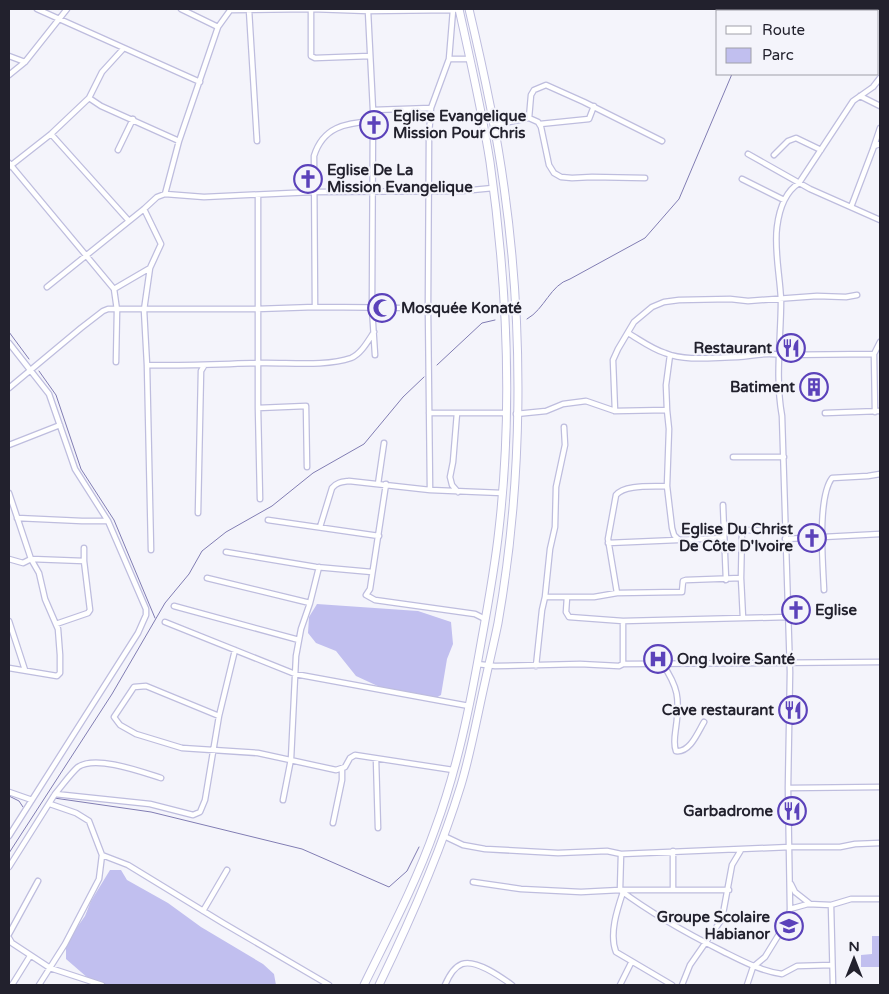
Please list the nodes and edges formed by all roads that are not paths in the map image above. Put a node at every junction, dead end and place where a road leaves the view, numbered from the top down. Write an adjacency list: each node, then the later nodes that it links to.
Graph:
1 (36, 9): 10 (street)
2 (67, 9): 10 (street)
3 (181, 9): 11 (street)
4 (231, 9): 8 (street); 11 (street)
5 (311, 9): 8 (street); 9 (street); 14 (street)
6 (457, 9): 9 (street); 15 (street); 16 (main road)
7 (469, 9): 31 (main road)
8 (249, 10): 35 (street)
9 (368, 11): 14 (street)
10 (59, 19): 12 (street); 17 (street)
11 (218, 27): 20 (street)
12 (123, 49): 20 (street); 22 (street)
13 (9, 56): 17 (street)
14 (370, 56): 26 (street)
15 (449, 59): 16 (street); 25 (street)
16 (470, 59): 47 (main road)
17 (25, 62): 18 (street)
18 (9, 75)
19 (880, 78): 21 (street)
20 (200, 82): 34 (street)
21 (860, 96): 24 (street); 40 (street)
22 (89, 98): 28 (street); 33 (street)
23 (594, 106): 27 (street); 30 (street); 36 (street)
24 (880, 106)
25 (431, 108): 26 (street); 48 (street)
26 (373, 110): 29 (street)
27 (529, 118): 30 (street); 31 (street)
28 (133, 120): 34 (street); 39 (street)
29 (373, 121): 49 (street); 50 (street)
30 (540, 124): 44 (street)
31 (494, 125): 92 (main road)
32 (880, 128): 38 (street)
33 (51, 134): 43 (street); 57 (street)
34 (179, 141): 51 (street)
35 (257, 141)
36 (662, 141)
37 (880, 144): 38 (street)
38 (874, 146): 54 (street)
39 (118, 150)
40 (821, 150): 42 (street); 46 (street)
41 (748, 154): 46 (street)
42 (774, 155)
43 (9, 165): 58 (street)
44 (645, 178)
45 (742, 179): 53 (street)
46 (798, 183): 53 (street); 54 (street)
47 (493, 188): 48 (street); 89 (main road)
48 (428, 191): 50 (street); 66 (street)
49 (313, 192): 50 (street); 52 (street); 64 (street)
50 (373, 192): 65 (street)
51 (165, 194): 52 (street); 55 (street)
52 (258, 196): 67 (street)
53 (784, 200): 63 (street)
54 (851, 207): 56 (street)
55 (144, 210): 57 (street); 59 (street)
56 (880, 220)
57 (129, 221): 58 (street)
58 (86, 255): 60 (street); 61 (street)
59 (150, 268): 61 (street); 69 (street)
60 (47, 287)
61 (114, 290): 68 (street)
62 (857, 295): 63 (street)
63 (781, 299): 71 (street); 77 (street)
64 (315, 307): 65 (street); 67 (street)
65 (372, 308): 66 (street); 70 (street)
66 (428, 308): 88 (street)
67 (257, 309): 69 (street); 79 (street)
68 (117, 310): 69 (street); 78 (street); 82 (street)
69 (144, 310): 80 (street)
70 (374, 332): 75 (street); 79 (street)
71 (628, 333): 76 (street); 86 (street)
72 (880, 342): 74 (street)
73 (9, 343): 82 (street)
74 (874, 354): 77 (street); 87 (street)
75 (375, 355)
76 (670, 355): 77 (street); 85 (street)
77 (780, 355): 98 (street)
78 (116, 362)
79 (258, 363): 81 (street); 84 (street)
80 (147, 365): 81 (street); 124 (street)
81 (204, 366): 110 (street)
82 (30, 371): 83 (street); 93 (street)
83 (9, 388)
84 (258, 408): 99 (street); 108 (street)
85 (667, 410): 86 (street); 103 (street)
86 (616, 411): 92 (street)
87 (878, 412): 90 (street)
88 (429, 413): 91 (street); 104 (street)
89 (506, 413): 91 (street); 106 (main road)
90 (825, 413)
91 (457, 414): 105 (street)
92 (516, 414): 154 (main road)
93 (60, 425): 96 (street); 113 (street)
94 (564, 428): 136 (street)
95 (384, 443): 101 (street)
96 (9, 445)
97 (733, 457): 98 (street)
98 (784, 457): 115 (street)
99 (307, 468)
100 (880, 474): 118 (street)
101 (378, 484): 102 (street); 114 (street)
102 (386, 484): 104 (street); 117 (street)
103 (667, 486): 121 (street); 122 (street)
104 (430, 490): 105 (street)
105 (458, 492): 106 (street)
106 (502, 492): 142 (main road)
107 (9, 493): 111 (street)
108 (260, 499)
109 (723, 505): 119 (street)
110 (198, 513)
111 (17, 518): 113 (street); 127 (street)
112 (268, 520): 114 (street)
113 (108, 521): 172 (street)
114 (320, 527): 117 (street)
115 (785, 531): 120 (street); 132 (street)
116 (880, 534): 118 (street)
117 (379, 536): 130 (street)
118 (823, 537): 120 (street); 134 (street)
119 (724, 538): 121 (street); 133 (street)
120 (785, 539): 140 (street)
121 (679, 540): 122 (street)
122 (608, 543): 135 (street)
123 (84, 548): 128 (street)
124 (150, 550)
125 (226, 552): 129 (street)
126 (9, 559): 127 (street)
127 (31, 559): 128 (street); 146 (street)
128 (84, 561): 146 (street)
129 (318, 567): 130 (street); 138 (street)
130 (372, 572): 142 (street)
131 (207, 578): 138 (street)
132 (741, 578): 133 (street); 141 (street)
133 (726, 580): 135 (street)
134 (824, 590)
135 (617, 594): 137 (street)
136 (546, 596): 137 (street); 155 (street)
137 (567, 597): 144 (street)
138 (310, 603): 147 (street)
139 (174, 606): 147 (street)
140 (788, 617): 141 (street); 149 (street)
141 (743, 618): 144 (street)
142 (485, 619): 152 (main road)
143 (9, 621): 157 (street)
144 (623, 621): 153 (street)
145 (165, 622): 148 (street)
146 (56, 624): 157 (street)
147 (299, 640): 158 (street)
148 (235, 650): 158 (street); 160 (street)
149 (790, 662): 150 (street); 151 (street); 169 (street)
150 (880, 662)
151 (662, 663): 153 (street); 161 (street)
152 (477, 664): 154 (street); 159 (main road)
153 (623, 664): 155 (street)
154 (488, 666): 155 (street); 178 (main road)
155 (536, 666)
156 (9, 668): 157 (street)
157 (25, 670)
158 (295, 674): 159 (street); 163 (street)
159 (469, 706): 166 (main road)
160 (219, 716): 162 (street); 162 (street)
161 (704, 722)
162 (214, 751): 163 (street); 171 (street)
163 (291, 759): 165 (street); 173 (street)
164 (376, 759): 165 (street); 166 (street); 176 (street)
165 (342, 769): 175 (street)
166 (453, 770): 210 (main road)
167 (161, 778): 171 (street)
168 (880, 786): 169 (street)
169 (788, 788): 180 (street)
170 (9, 792): 172 (street)
171 (55, 794): 174 (street)
172 (32, 800): 177 (street)
173 (283, 800)
174 (50, 804): 184 (street); 185 (street)
175 (333, 823)
176 (378, 828)
177 (9, 836)
178 (444, 836): 183 (street); 211 (main road)
179 (880, 843): 180 (street)
180 (790, 847): 181 (street); 189 (street)
181 (741, 850): 182 (street); 191 (street)
182 (673, 852): 183 (street); 190 (street)
183 (620, 854): 192 (street)
184 (102, 855): 197 (street); 205 (street)
185 (9, 867)
186 (227, 870): 197 (street)
187 (38, 881): 198 (street)
188 (473, 882): 192 (street)
189 (790, 883): 194 (street); 196 (street)
190 (673, 890): 191 (street); 192 (street)
191 (728, 890): 200 (street)
192 (622, 891): 200 (street); 202 (street)
193 (880, 899): 195 (street)
194 (810, 904): 195 (street); 196 (street)
195 (831, 905): 203 (street)
196 (790, 909): 204 (street)
197 (203, 911): 209 (street)
198 (9, 934)
199 (9, 938): 201 (street)
200 (706, 944): 204 (street); 216 (street)
201 (30, 956): 205 (street); 206 (street)
202 (631, 963): 214 (street); 215 (street)
203 (832, 965): 204 (street); 218 (street)
204 (753, 966): 217 (street)
205 (50, 968): 207 (street); 208 (street)
206 (12, 985)
207 (39, 985)
208 (102, 985)
209 (330, 985)
210 (364, 985)
211 (378, 985)
212 (445, 985): 213 (street)
213 (512, 985)
214 (620, 985)
215 (672, 985)
216 (682, 985)
217 (747, 985)
218 (833, 985)

